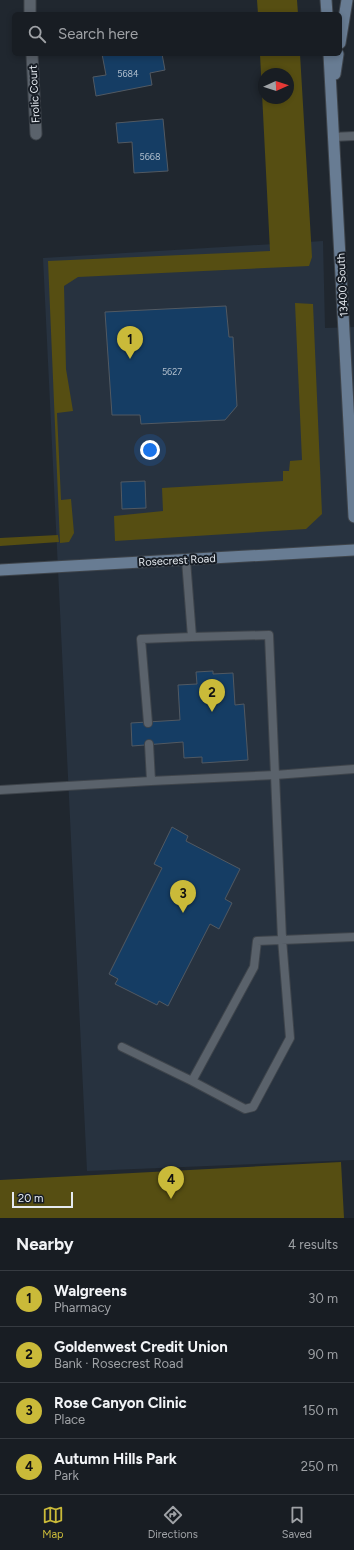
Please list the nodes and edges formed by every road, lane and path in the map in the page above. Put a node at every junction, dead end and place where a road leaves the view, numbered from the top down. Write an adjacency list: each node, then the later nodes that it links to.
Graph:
1 (30, 0): 4 (street)
2 (326, 0): 5 (main road)
3 (347, 0): 6 (main road)
4 (30, 12)
5 (327, 12)
6 (342, 31)
7 (32, 56): 11 (street, Frolic Court)
8 (329, 56): 10 (main road, 13400 South)
9 (338, 56): 10 (main road)
10 (331, 97): 13 (main road, 13400 South)
11 (36, 134)
12 (354, 136): 13 (lane)
13 (333, 137): 14 (main road, 13400 South)
14 (354, 516)
15 (354, 550): 16 (main road, Rosecrest Road)
16 (186, 560): 17 (main road, Rosecrest Road); 18 (lane)
17 (0, 570)
18 (192, 637): 19 (lane); 22 (lane)
19 (148, 722)
20 (149, 744): 23 (lane)
21 (354, 768): 22 (lane)
22 (275, 775): 23 (lane); 26 (lane)
23 (151, 781): 24 (lane)
24 (0, 790)
25 (354, 937): 26 (lane)
26 (282, 939): 28 (lane); 28 (lane)
27 (122, 1047): 28 (lane)
28 (192, 1081)

